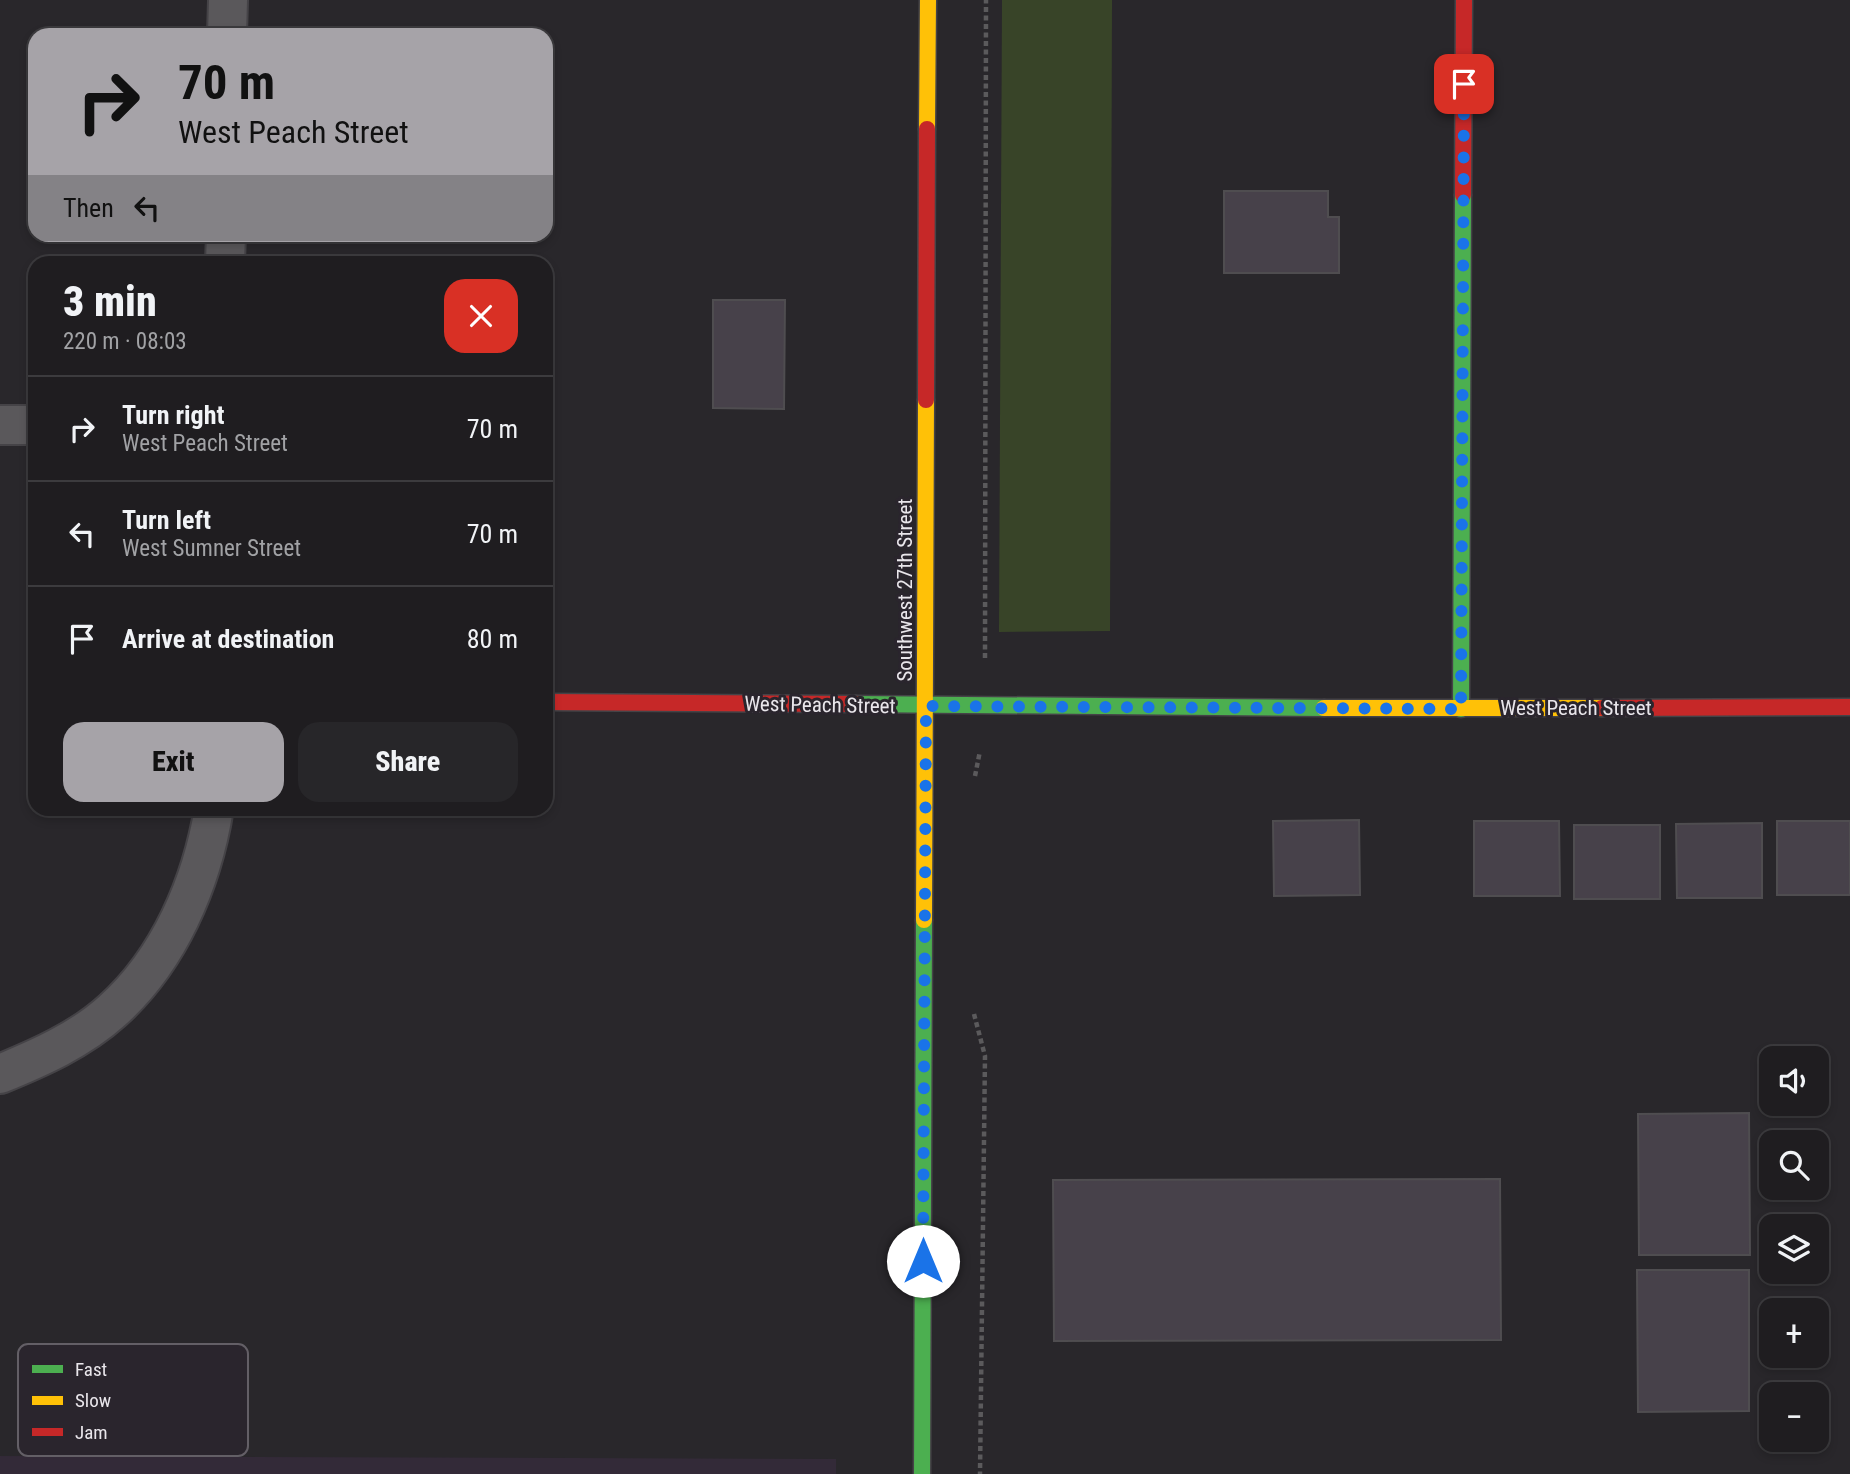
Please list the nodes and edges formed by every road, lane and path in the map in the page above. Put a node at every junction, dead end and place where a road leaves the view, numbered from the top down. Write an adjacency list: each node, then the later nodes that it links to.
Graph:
1 (228, 0): 4 (street)
2 (928, 0): 8 (street, Southwest 27th Street)
3 (1464, 0): 10 (street)
4 (227, 28)
5 (0, 425): 6 (street)
6 (28, 425)
7 (553, 702): 8 (street, West Peach Street)
8 (926, 706): 10 (street, West Peach Street); 13 (street, Southwest 27th Street)
9 (1850, 707): 10 (street, West Peach Street)
10 (1461, 709)
11 (212, 816): 12 (street)
12 (0, 1074)
13 (922, 1474)

